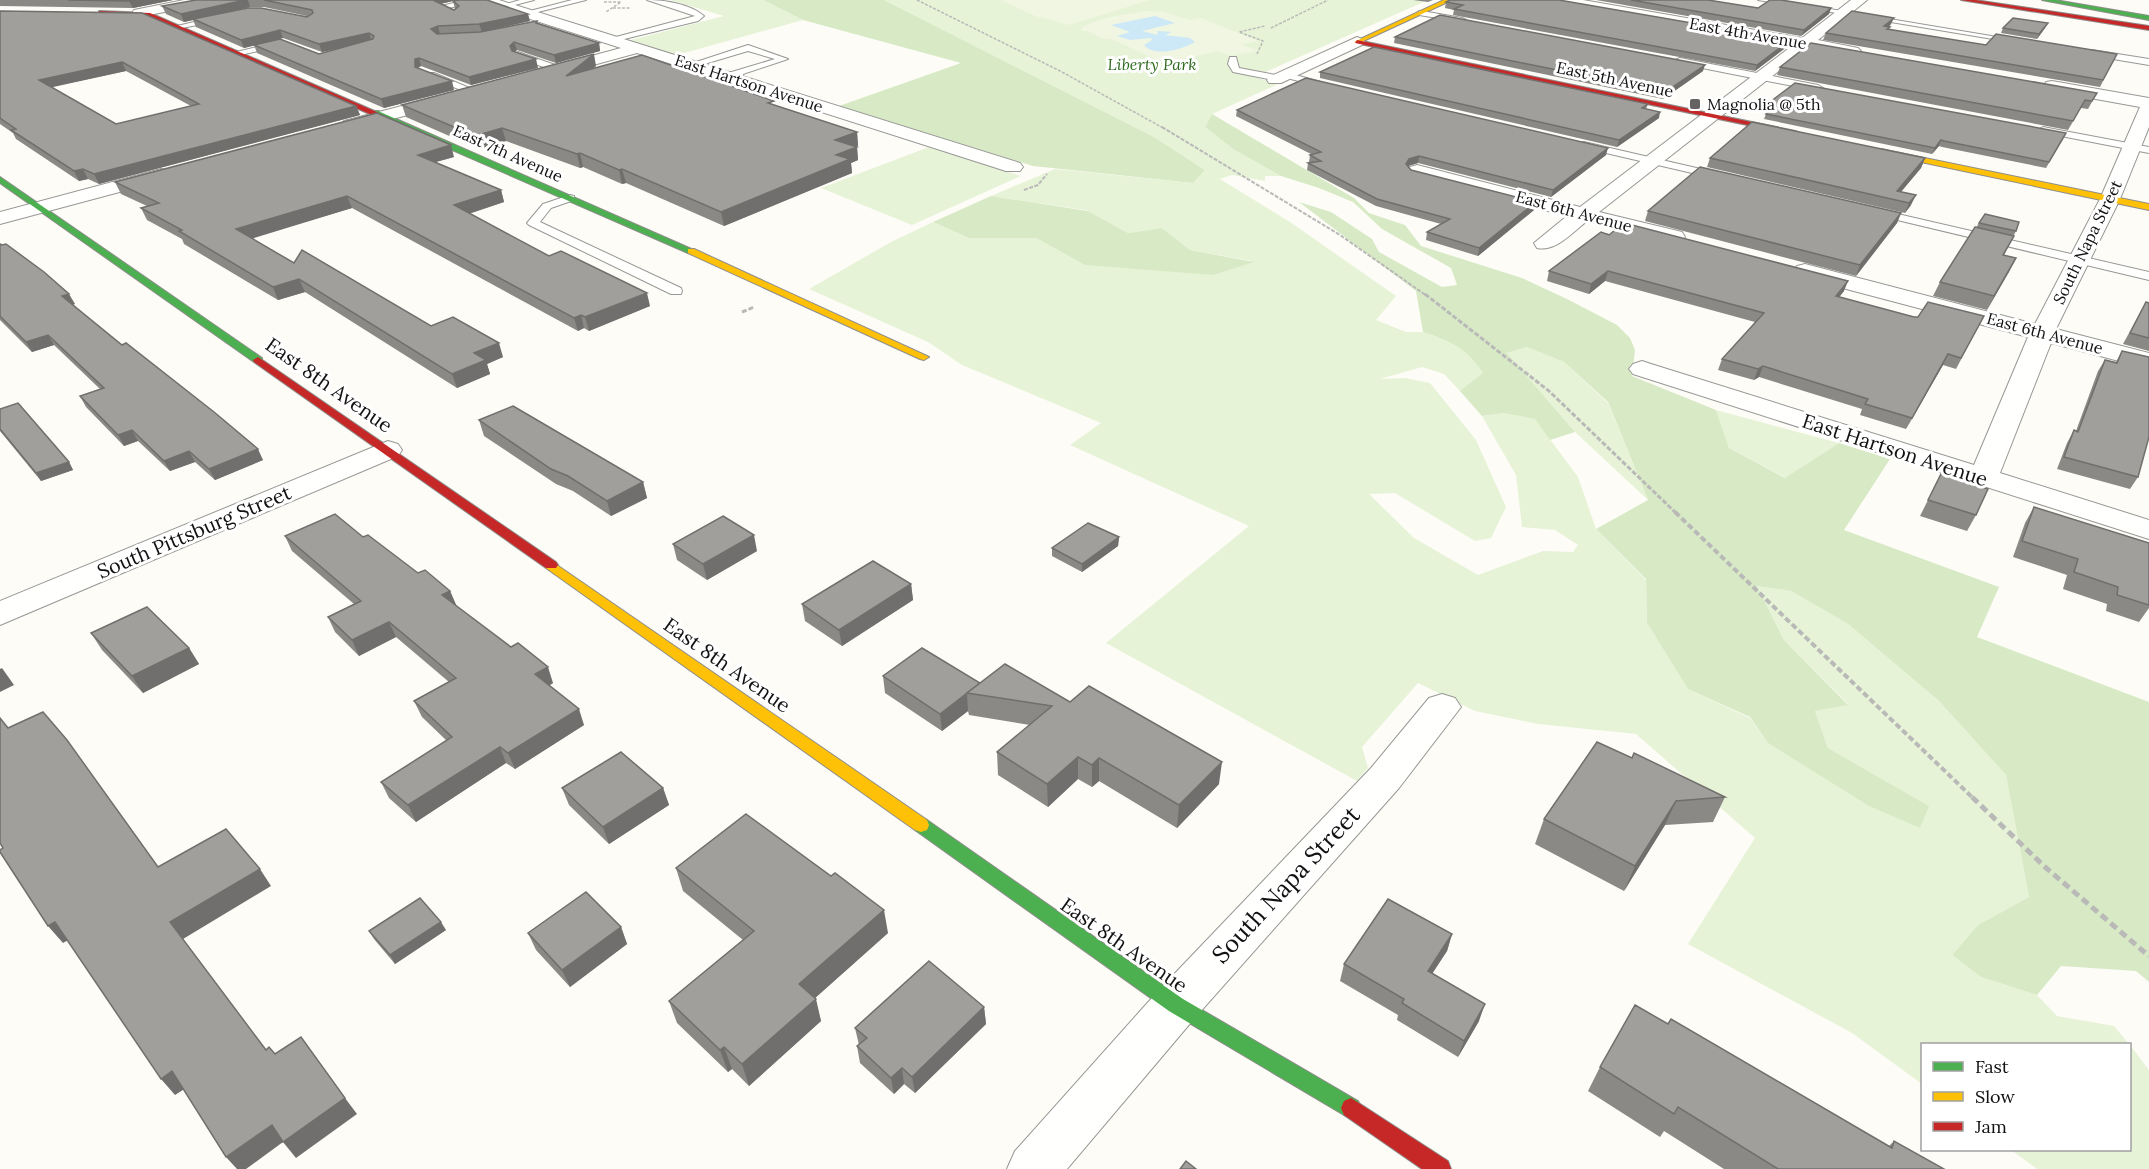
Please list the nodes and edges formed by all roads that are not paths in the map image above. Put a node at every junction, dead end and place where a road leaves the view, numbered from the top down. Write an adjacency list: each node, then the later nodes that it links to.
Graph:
1 (205, 0): 16 (street)
2 (478, 0): 19 (lane)
3 (485, 0): 13 (street, East Hartson Avenue)
4 (582, 0): 13 (lane)
5 (651, 0): 28 (lane)
6 (1449, 0): 17 (main road)
7 (1559, 0): 30 (street, East 4th Avenue)
8 (1762, 0): 18 (lane)
9 (1860, 0): 18 (street)
10 (1964, 0): 26 (main road)
11 (2046, 0): 21 (main road)
12 (2108, 0): 14 (main road)
13 (528, 6): 22 (street, East Hartson Avenue)
14 (2149, 6)
15 (82, 12): 16 (main road, East 7th Avenue)
16 (139, 13): 25 (main road, East 7th Avenue)
17 (1422, 13): 23 (lane); 29 (main road)
18 (1844, 13): 30 (street); 31 (lane)
19 (456, 14)
20 (229, 16): 25 (lane)
21 (2149, 16)
22 (552, 21): 24 (lane); 28 (street, East Hartson Avenue)
23 (1471, 22)
24 (537, 24)
25 (177, 27): 34 (main road, East 7th Avenue)
26 (2149, 28)
27 (274, 38): 34 (lane)
28 (615, 40): 32 (street, East Hartson Avenue)
29 (1357, 42): 46 (street); 54 (main road, East 5th Avenue)
30 (1806, 43): 35 (street, East 4th Avenue); 44 (street)
31 (2031, 43)
32 (638, 48): 40 (street, East Hartson Avenue); 41 (street)
33 (2079, 51): 39 (lane)
34 (236, 53): 53 (main road, East 7th Avenue)
35 (1865, 53)
36 (518, 55): 41 (lane)
37 (1233, 59): 46 (lane)
38 (1671, 60): 44 (lane)
39 (2149, 62)
40 (691, 65): 43 (street, East Hartson Avenue); 43 (lane)
41 (558, 69): 45 (street)
42 (422, 71): 51 (lane)
43 (728, 76): 62 (street, East Hartson Avenue)
44 (1763, 77): 50 (lane); 54 (street)
45 (526, 78)
46 (1279, 78): 49 (lane)
47 (2031, 82): 52 (street)
48 (495, 86): 51 (street)
49 (1342, 89)
50 (1832, 90)
51 (474, 92): 53 (street)
52 (2149, 105): 60 (street, South Napa Street)
53 (383, 116): 56 (street); 67 (main road, East 7th Avenue)
54 (1712, 116): 57 (main road, East 5th Avenue); 61 (street)
55 (2028, 128): 60 (lane)
56 (332, 130)
57 (1806, 136)
58 (1573, 142): 61 (lane)
59 (1864, 148): 68 (main road)
60 (2140, 149): 68 (street, South Napa Street)
61 (1653, 161): 66 (lane); 72 (street)
62 (1013, 167)
63 (1417, 171): 72 (street, East 6th Avenue)
64 (174, 172): 69 (street)
65 (0, 179): 69 (main road, East 8th Avenue)
66 (1734, 179)
67 (570, 198): 79 (lane); 81 (main road, East 7th Avenue)
68 (2110, 199): 70 (main road); 76 (street, South Napa Street)
69 (39, 207): 73 (street); 84 (main road, East 8th Avenue)
70 (2149, 207)
71 (1861, 209): 76 (lane)
72 (1583, 214): 74 (street); 75 (street, East 6th Avenue)
73 (0, 218)
74 (1545, 243)
75 (1698, 243)
76 (2080, 260): 78 (lane); 80 (street, South Napa Street)
77 (1790, 267): 80 (street, East 6th Avenue)
78 (2149, 276)
79 (676, 291)
80 (2042, 333): 82 (street, East 6th Avenue); 85 (street, South Napa Street)
81 (924, 357)
82 (2149, 361)
83 (1642, 369): 85 (street, East Hartson Avenue)
84 (388, 450): 87 (street, South Pittsburg Street); 89 (main road, East 8th Avenue)
85 (1983, 478): 86 (street, East Hartson Avenue)
86 (2149, 530)
87 (0, 614)
88 (1442, 707): 89 (street, South Napa Street)
89 (1176, 1005): 90 (street, South Napa Street); 91 (main road, East 8th Avenue)
90 (1033, 1169)
91 (1440, 1169)

